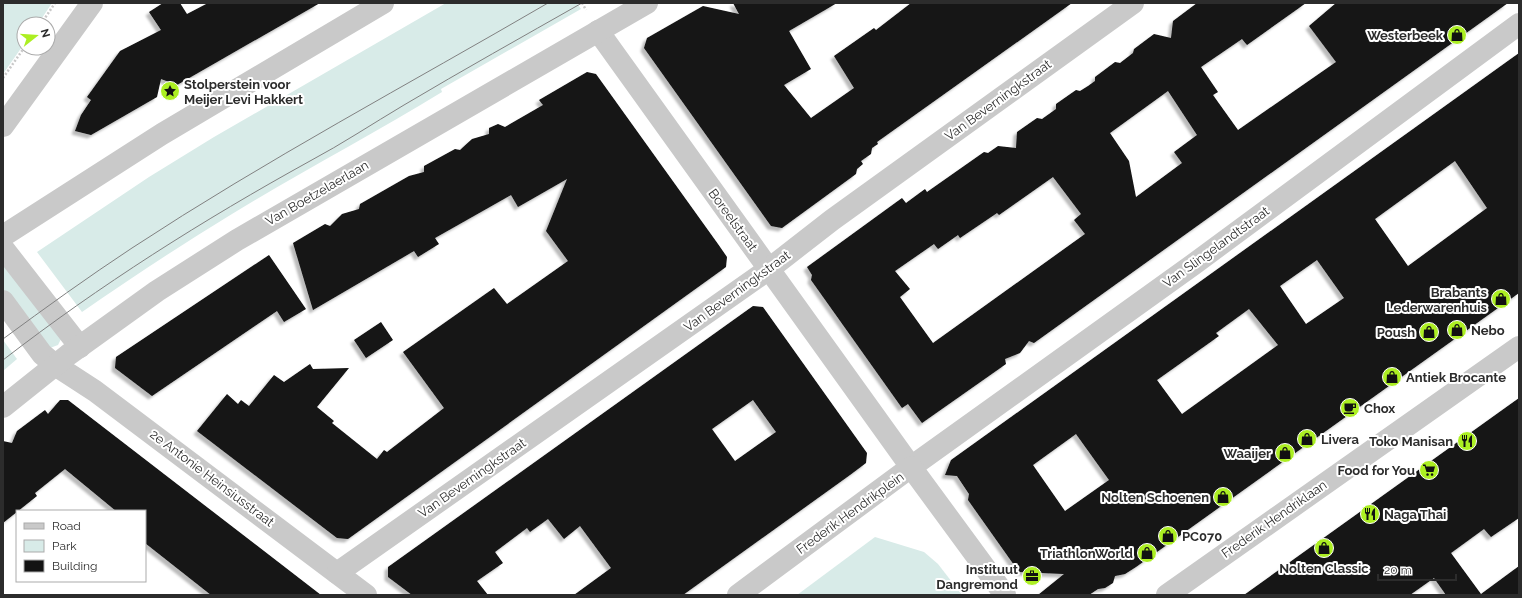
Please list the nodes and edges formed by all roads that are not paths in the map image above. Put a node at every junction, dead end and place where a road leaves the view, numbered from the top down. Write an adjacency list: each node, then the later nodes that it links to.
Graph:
1 (92, 3): 7 (street)
2 (383, 3): 8 (street)
3 (647, 3): 6 (street, Van Boetzelaerlaan)
4 (1133, 3): 10 (street, Van Beverningkstraat)
5 (1519, 24): 16 (street, Van Slingelandtstraat)
6 (598, 31): 10 (street, Boreelstraat); 12 (street, Van Boetzelaerlaan)
7 (3, 126)
8 (3, 236)
9 (3, 248): 12 (street)
10 (769, 269): 16 (street, Boreelstraat); 17 (street, Van Beverningkstraat)
11 (3, 301): 14 (street, 2e Antonie Heinsiusstraat)
12 (80, 347): 14 (street, Van Boetzelaerlaan)
13 (1519, 347): 21 (street, Frederik Hendriklaan)
14 (55, 365): 15 (street, Van Boetzelaerlaan); 17 (street, 2e Antonie Heinsiusstraat)
15 (3, 407)
16 (911, 467): 19 (street, Frederik Hendrikplein); 20 (street, Frederik Hendrikplein)
17 (337, 573): 18 (street, 2e Antonie Heinsiusstraat)
18 (366, 595)
19 (738, 595)
20 (1005, 595)
21 (1167, 595)

